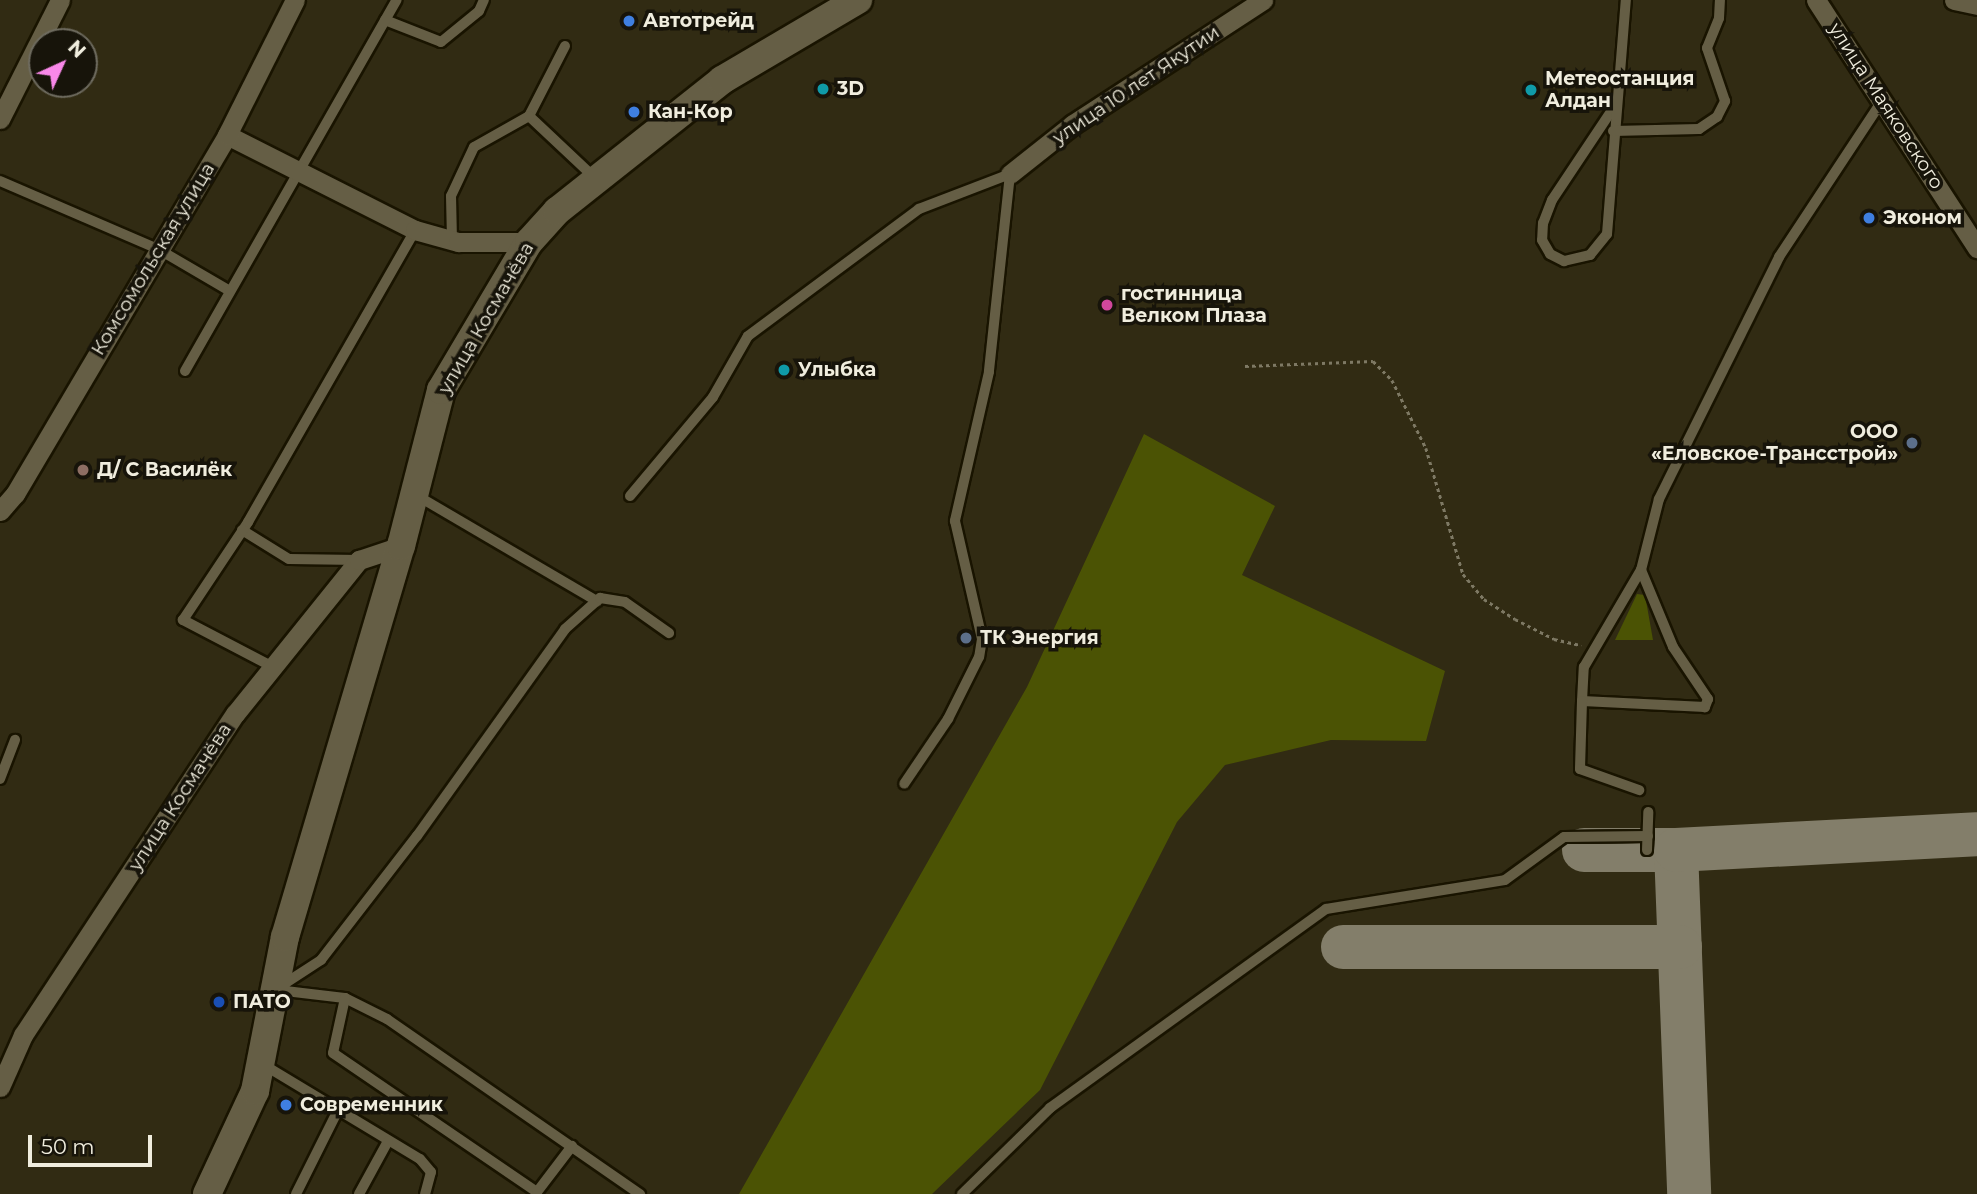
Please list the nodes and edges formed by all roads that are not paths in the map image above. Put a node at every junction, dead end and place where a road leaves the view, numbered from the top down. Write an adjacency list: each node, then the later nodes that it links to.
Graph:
1 (60, 0): 15 (street)
2 (295, 0): 17 (street, Комсомольская улица)
3 (397, 0): 10 (lane)
4 (484, 0): 10 (lane)
5 (858, 0): 20 (main road, улица Космачёва)
6 (1263, 0): 19 (street, улица 10 лет Якутии)
7 (1626, 0): 12 (lane)
8 (1720, 0): 16 (lane)
9 (1816, 0): 13 (street, улица Маяковского)
10 (385, 20): 18 (lane)
11 (565, 47): 14 (lane)
12 (1616, 104): 16 (lane); 16 (lane)
13 (1887, 107): 25 (street, улица Маяковского); 35 (lane)
14 (530, 116): 20 (lane); 23 (lane)
15 (0, 119)
16 (1613, 131)
17 (228, 135): 18 (street); 26 (street, Комсомольская улица)
18 (297, 171): 22 (street); 27 (lane)
19 (1010, 174): 30 (lane); 42 (lane)
20 (595, 178): 24 (main road, улица Космачёва)
21 (0, 181): 26 (lane)
22 (415, 230): 23 (street); 32 (lane)
23 (452, 240): 24 (street)
24 (529, 242): 29 (main road, улица Космачёва)
25 (1977, 248)
26 (158, 249): 27 (lane); 31 (street, Комсомольская улица)
27 (230, 292): 28 (lane)
28 (185, 371)
29 (414, 494): 33 (main road, улица Космачёва); 36 (lane)
30 (630, 496)
31 (0, 511)
32 (242, 530): 34 (lane); 38 (lane)
33 (401, 545): 34 (street); 47 (main road, улица Космачёва)
34 (359, 560): 38 (street, улица Космачёва)
35 (1641, 570): 39 (lane); 39 (lane)
36 (597, 601): 37 (lane); 47 (lane)
37 (669, 633)
38 (275, 668): 50 (street, улица Космачёва)
39 (1581, 701): 43 (lane)
40 (15, 740): 41 (lane)
41 (0, 779)
42 (904, 784)
43 (1639, 790)
44 (1648, 811): 45 (lane)
45 (1648, 836): 46 (lane); 59 (lane)
46 (1647, 850)
47 (274, 990): 48 (lane); 49 (main road, улица Космачёва)
48 (345, 998): 53 (lane); 53 (lane)
49 (260, 1063): 51 (lane); 54 (main road, улица Космачёва)
50 (0, 1087)
51 (338, 1110): 52 (lane); 55 (lane)
52 (388, 1141): 56 (lane); 57 (lane)
53 (572, 1146): 58 (lane)
54 (207, 1194)
55 (296, 1194)
56 (359, 1194)
57 (425, 1194)
58 (640, 1194)
59 (962, 1194)

